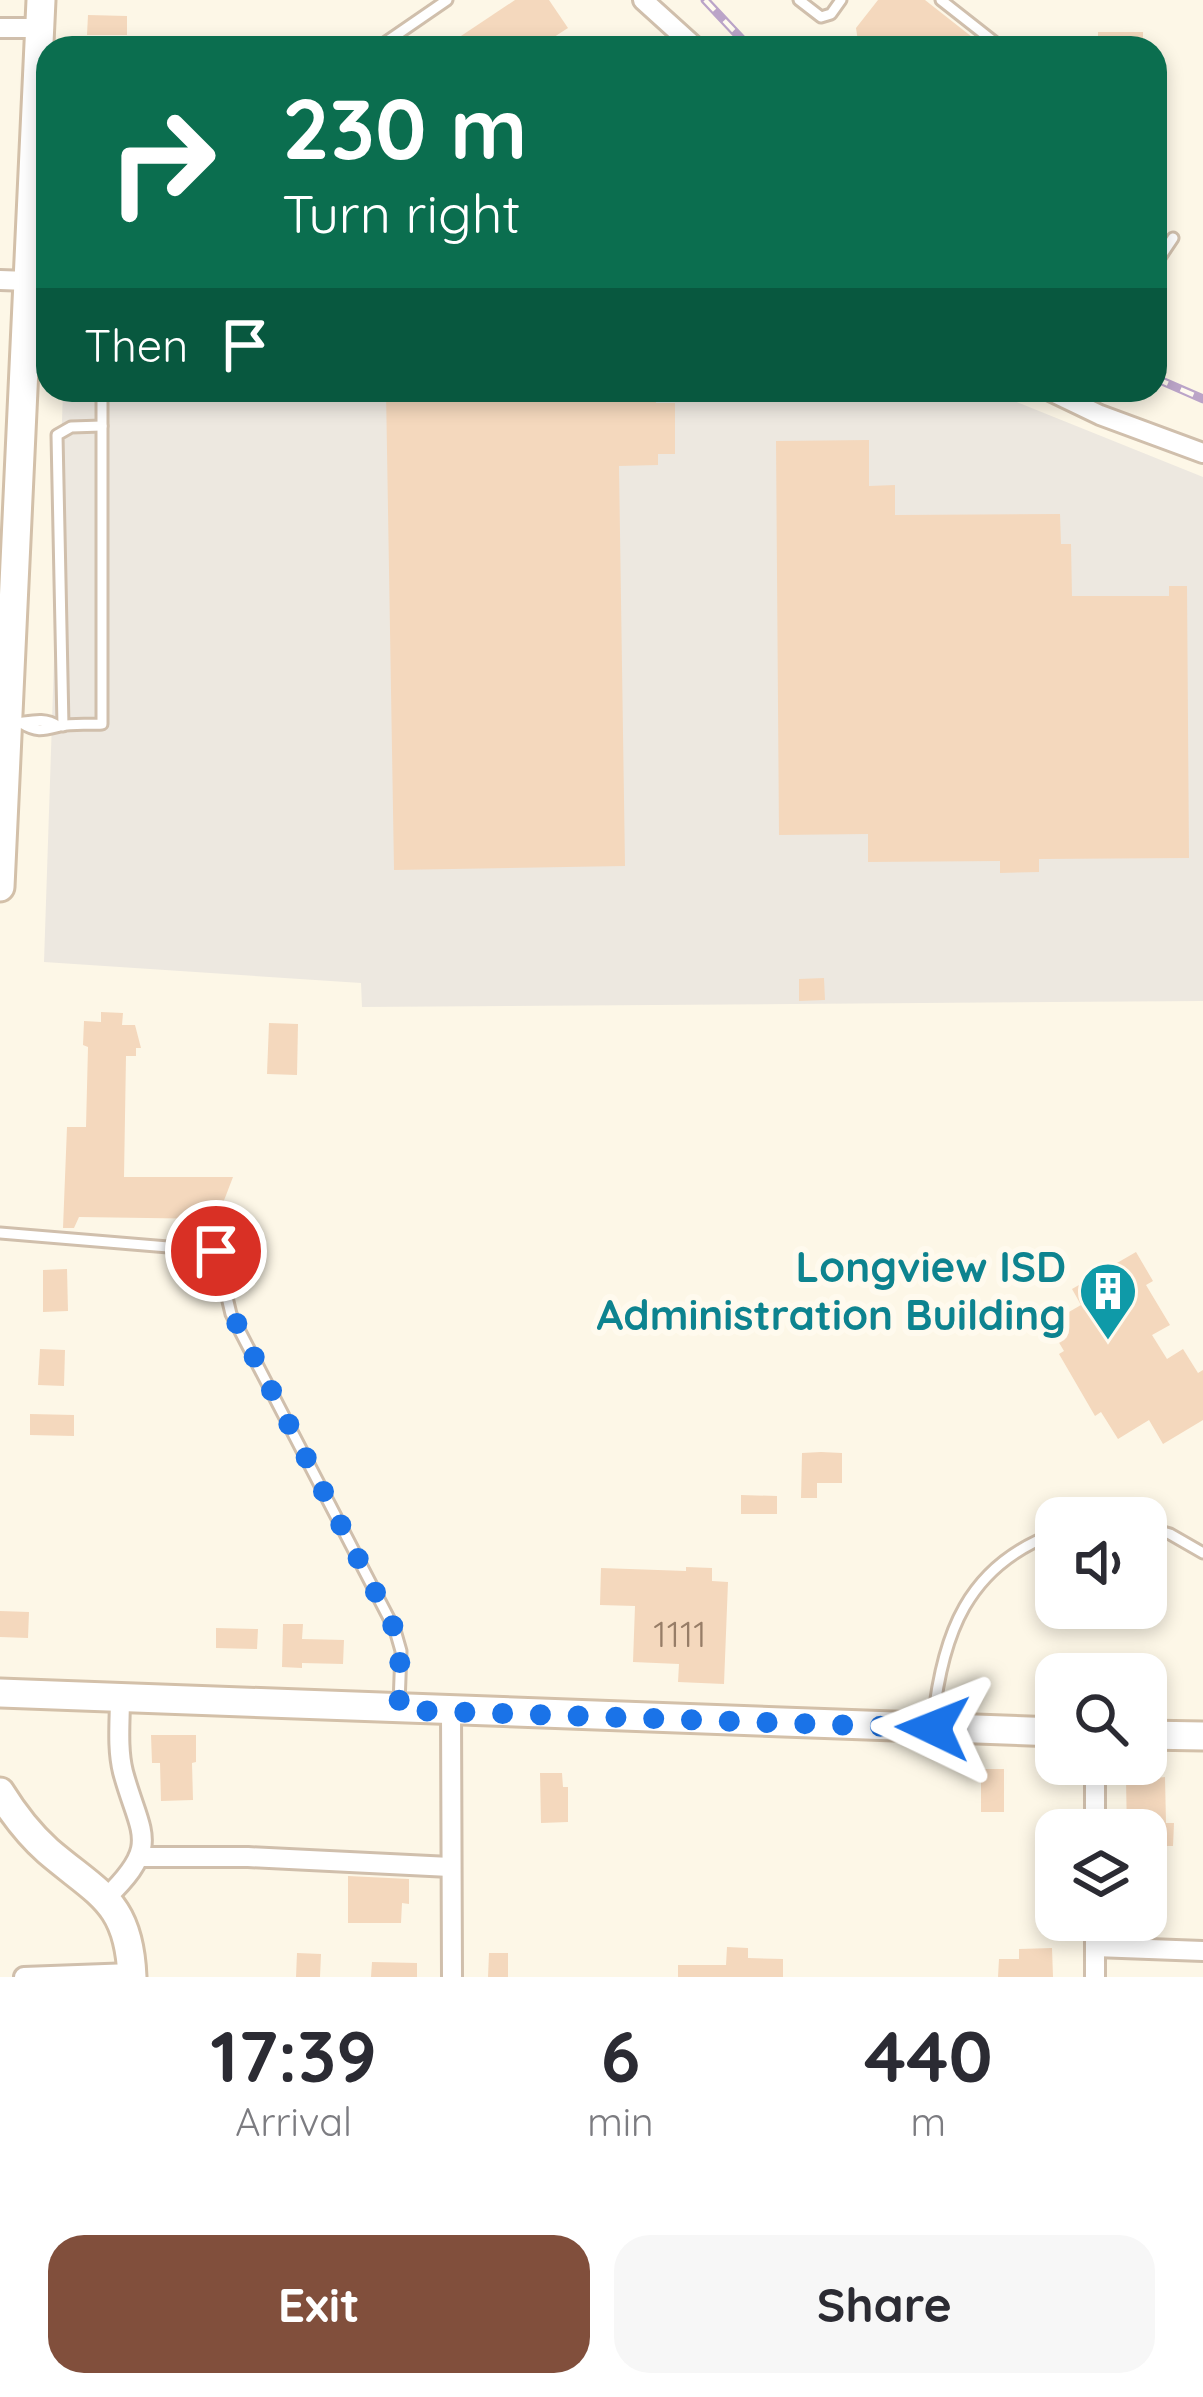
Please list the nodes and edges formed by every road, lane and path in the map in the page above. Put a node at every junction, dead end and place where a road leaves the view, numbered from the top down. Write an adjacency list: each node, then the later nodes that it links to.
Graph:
1 (447, 0): 8 (lane)
2 (644, 0): 9 (street)
3 (799, 0): 4 (lane)
4 (841, 0)
5 (941, 0): 10 (lane)
6 (40, 14): 7 (street)
7 (0, 28)
8 (395, 36)
9 (683, 36)
10 (987, 36)
11 (36, 55): 14 (street)
12 (1173, 238): 13 (lane)
13 (1167, 247)
14 (14, 280): 19 (street)
15 (102, 402): 17 (lane)
16 (1072, 402): 18 (street)
17 (102, 426): 20 (lane); 20 (lane)
18 (1203, 453)
19 (8, 718): 20 (lane); 21 (street)
20 (61, 726)
21 (0, 887)
22 (0, 1233): 28 (lane)
23 (1167, 1533): 25 (lane)
24 (1035, 1542): 30 (lane)
25 (1203, 1553)
26 (0, 1693): 27 (street)
27 (121, 1696): 28 (street); 35 (street)
28 (399, 1710): 29 (street)
29 (451, 1712): 30 (street); 36 (street)
30 (933, 1728): 31 (street)
31 (1035, 1731)
32 (1167, 1735): 33 (street)
33 (1203, 1736)
34 (0, 1792): 37 (street)
35 (139, 1856): 36 (street); 37 (street)
36 (450, 1867): 43 (street)
37 (106, 1898): 41 (street)
38 (1095, 1941): 39 (street)
39 (1095, 1947): 40 (street); 44 (street)
40 (1203, 1951)
41 (132, 1975): 42 (street)
42 (24, 1977)
43 (452, 1977)
44 (1095, 1977)

